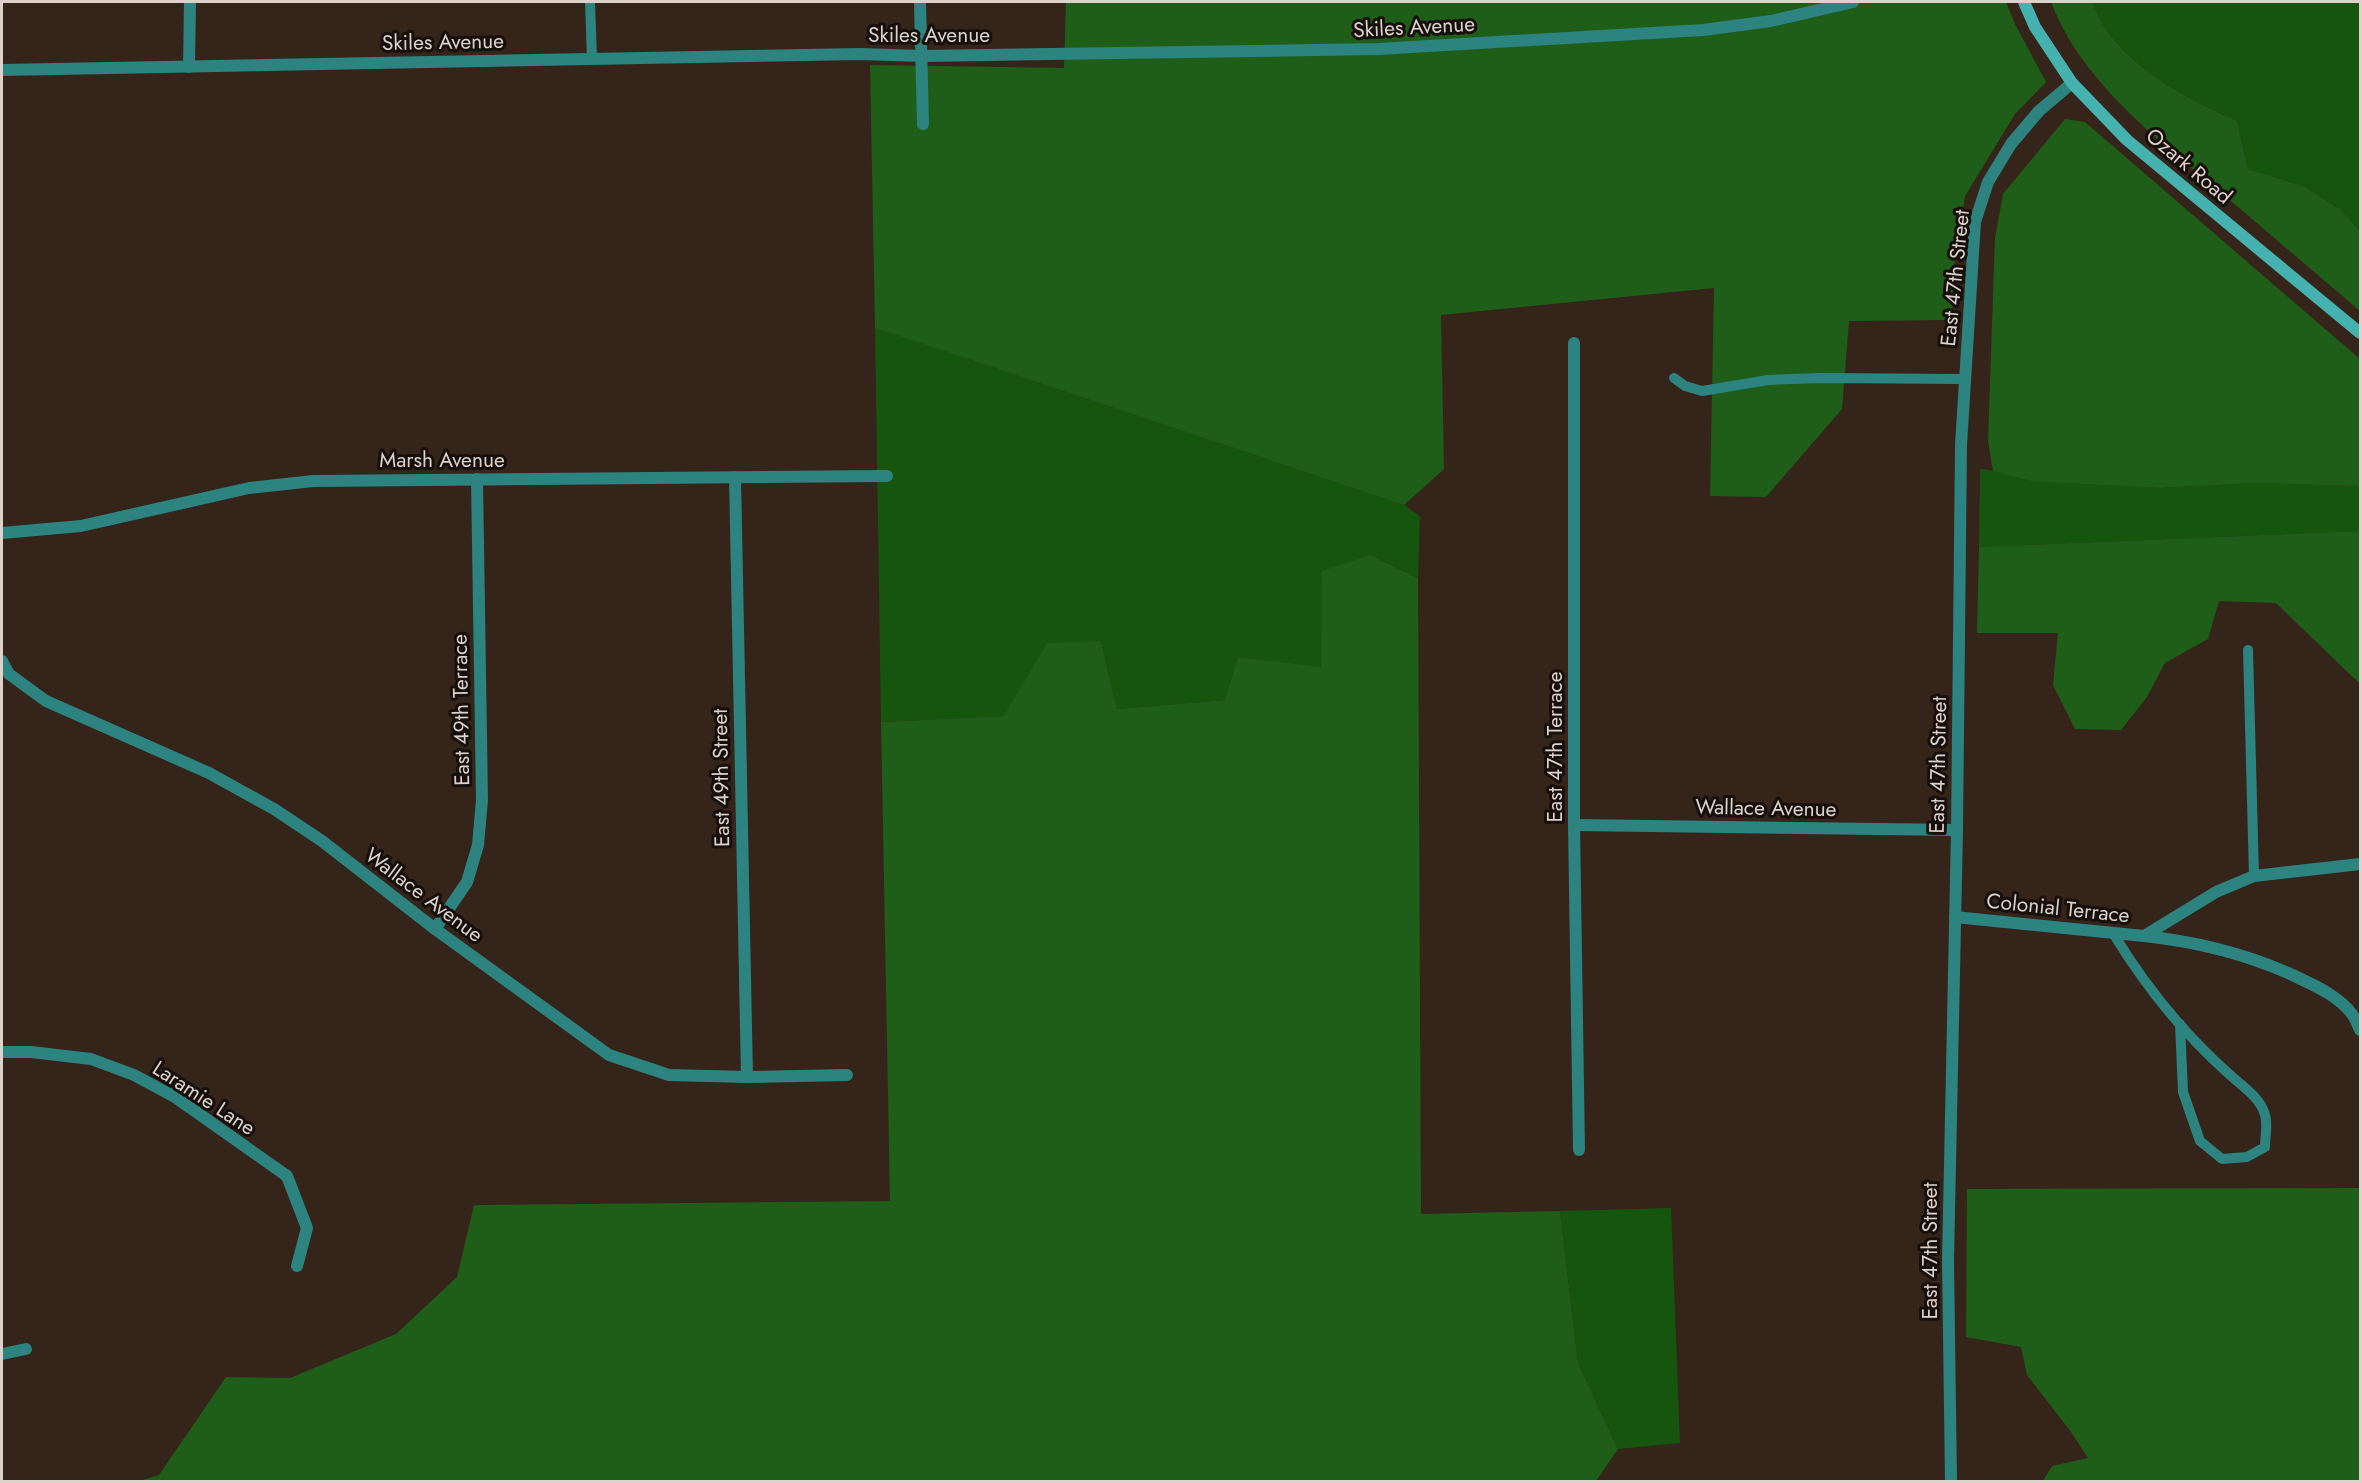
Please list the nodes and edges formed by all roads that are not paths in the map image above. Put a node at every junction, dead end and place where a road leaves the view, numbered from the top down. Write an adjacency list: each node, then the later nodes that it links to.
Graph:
1 (190, 2): 8 (street)
2 (590, 2): 7 (lane)
3 (921, 2): 6 (street)
4 (1853, 2): 6 (street, Skiles Avenue)
5 (2024, 2): 10 (street, Ozark Road)
6 (922, 56): 7 (street, Skiles Avenue); 11 (street)
7 (592, 59): 8 (street, Skiles Avenue)
8 (189, 67): 9 (street, Skiles Avenue)
9 (2, 70)
10 (2072, 83): 12 (street, Ozark Road); 15 (street, East 47th Street)
11 (923, 124)
12 (2361, 333)
13 (1574, 343): 22 (street, East 47th Terrace)
14 (1674, 378): 15 (lane)
15 (1965, 379): 23 (street, East 47th Street)
16 (887, 476): 17 (street, Marsh Avenue)
17 (735, 477): 18 (street, Marsh Avenue); 34 (street, East 49th Street)
18 (477, 479): 19 (street, Marsh Avenue); 27 (street, East 49th Terrace)
19 (2, 533)
20 (2248, 650): 25 (lane)
21 (2, 661): 27 (street, Wallace Avenue)
22 (1574, 825): 23 (street, Wallace Avenue); 35 (street, East 47th Terrace)
23 (1957, 830): 26 (street, East 47th Street)
24 (2361, 864): 25 (street, Colonial Terrace)
25 (2254, 876): 29 (street, Colonial Terrace)
26 (1955, 917): 28 (street, Colonial Terrace); 39 (street, East 47th Street)
27 (435, 929): 34 (street, Wallace Avenue)
28 (2113, 933): 29 (street, Colonial Terrace); 30 (lane)
29 (2144, 936): 31 (street)
30 (2180, 1024): 30 (lane)
31 (2361, 1030)
32 (2, 1052): 36 (street, Laramie Lane)
33 (847, 1075): 34 (street, Wallace Avenue)
34 (747, 1077)
35 (1579, 1150)
36 (297, 1266)
37 (26, 1349): 38 (street)
38 (2, 1354)
39 (1951, 1482)

